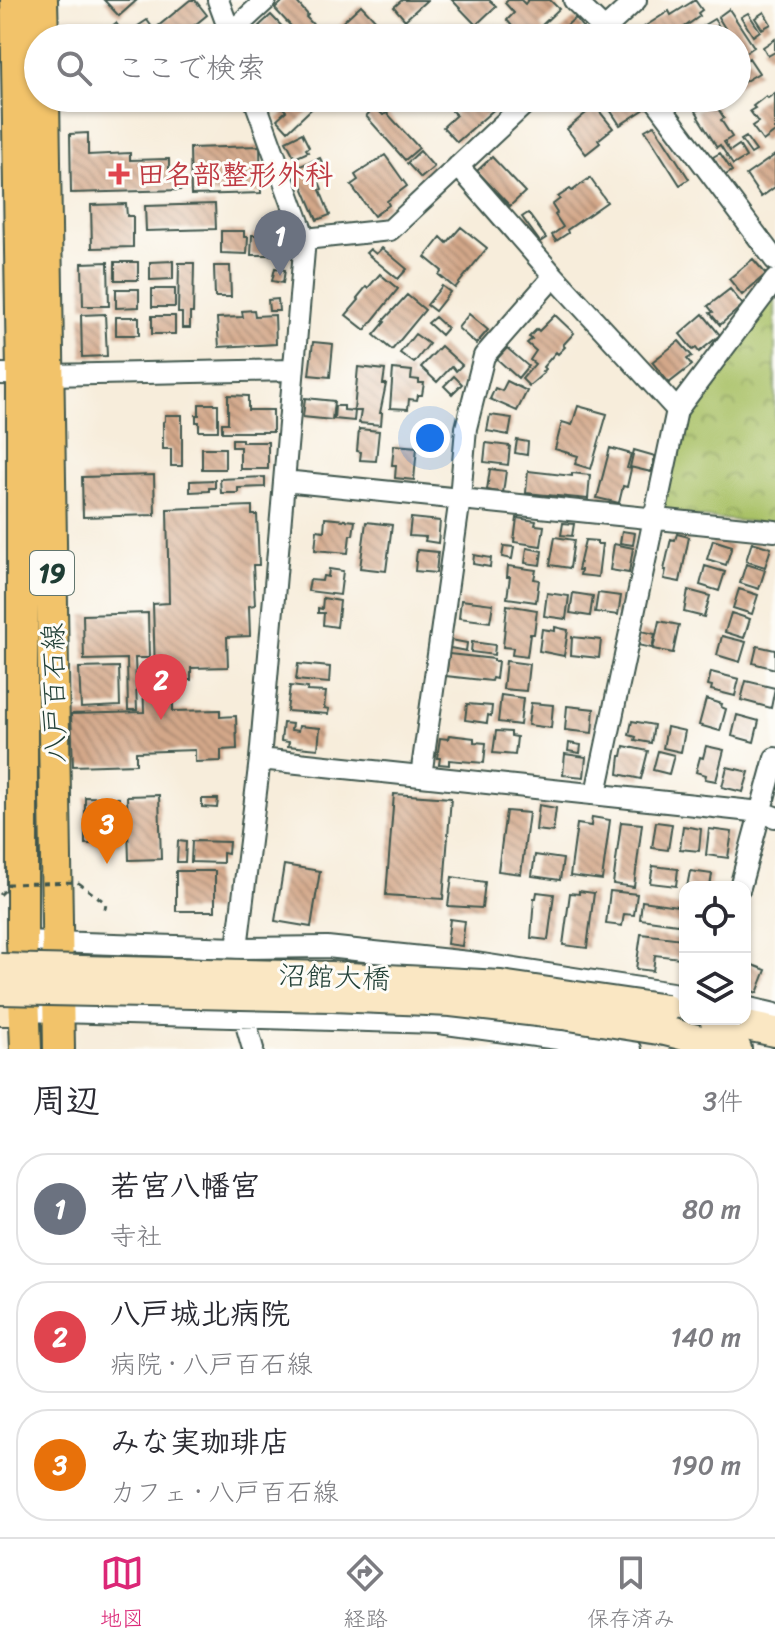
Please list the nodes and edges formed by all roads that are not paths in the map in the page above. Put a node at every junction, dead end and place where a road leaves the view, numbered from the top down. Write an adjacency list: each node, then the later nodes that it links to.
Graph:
1 (16, 0): 22 (main road, 八戸百石線 / 19)
2 (42, 0): 7 (main road)
3 (218, 0): 8 (street)
4 (266, 0): 9 (street)
5 (574, 0): 10 (street)
6 (636, 0): 11 (street)
7 (43, 24)
8 (227, 24)
9 (243, 24)
10 (594, 24)
11 (613, 24)
12 (43, 112): 22 (main road, 八戸百石線 / 19)
13 (259, 112): 17 (street)
14 (516, 112): 16 (street)
15 (664, 112): 18 (street)
16 (458, 166): 17 (street); 19 (street)
17 (305, 239): 21 (street)
18 (775, 260)
19 (554, 276): 23 (street); 25 (street)
20 (775, 280): 23 (street)
21 (293, 370): 22 (street); 24 (street)
22 (24, 374): 34 (main road, 八戸百石線 / 19); 35 (main road, 八戸百石線 / 19)
23 (677, 410): 26 (street)
24 (284, 481): 25 (street); 29 (street)
25 (460, 498): 26 (street); 30 (street)
26 (653, 519): 27 (street); 31 (street)
27 (775, 531)
28 (775, 758): 32 (street)
29 (260, 759): 30 (street); 36 (street)
30 (421, 776): 31 (street)
31 (596, 793): 32 (street)
32 (768, 814): 33 (street)
33 (742, 881)
34 (11, 941): 35 (street); 40 (main road, 八戸百石線 / 19)
35 (57, 942): 36 (street); 42 (main road, 八戸百石線 / 19)
36 (237, 948): 41 (street)
37 (0, 968): 41 (street, 沼館大橋, bridge)
38 (0, 990): 41 (street, 沼館大橋, bridge)
39 (751, 1008): 43 (street)
40 (12, 1011): 42 (street); 47 (main road, 八戸百石線 / 19)
41 (675, 1012): 51 (street)
42 (58, 1013): 44 (street); 48 (main road, 八戸百石線 / 19)
43 (775, 1014)
44 (244, 1017): 49 (street); 50 (street)
45 (742, 1025): 46 (street)
46 (775, 1032)
47 (26, 1049)
48 (59, 1049)
49 (253, 1049)
50 (631, 1049)
51 (737, 1049)

